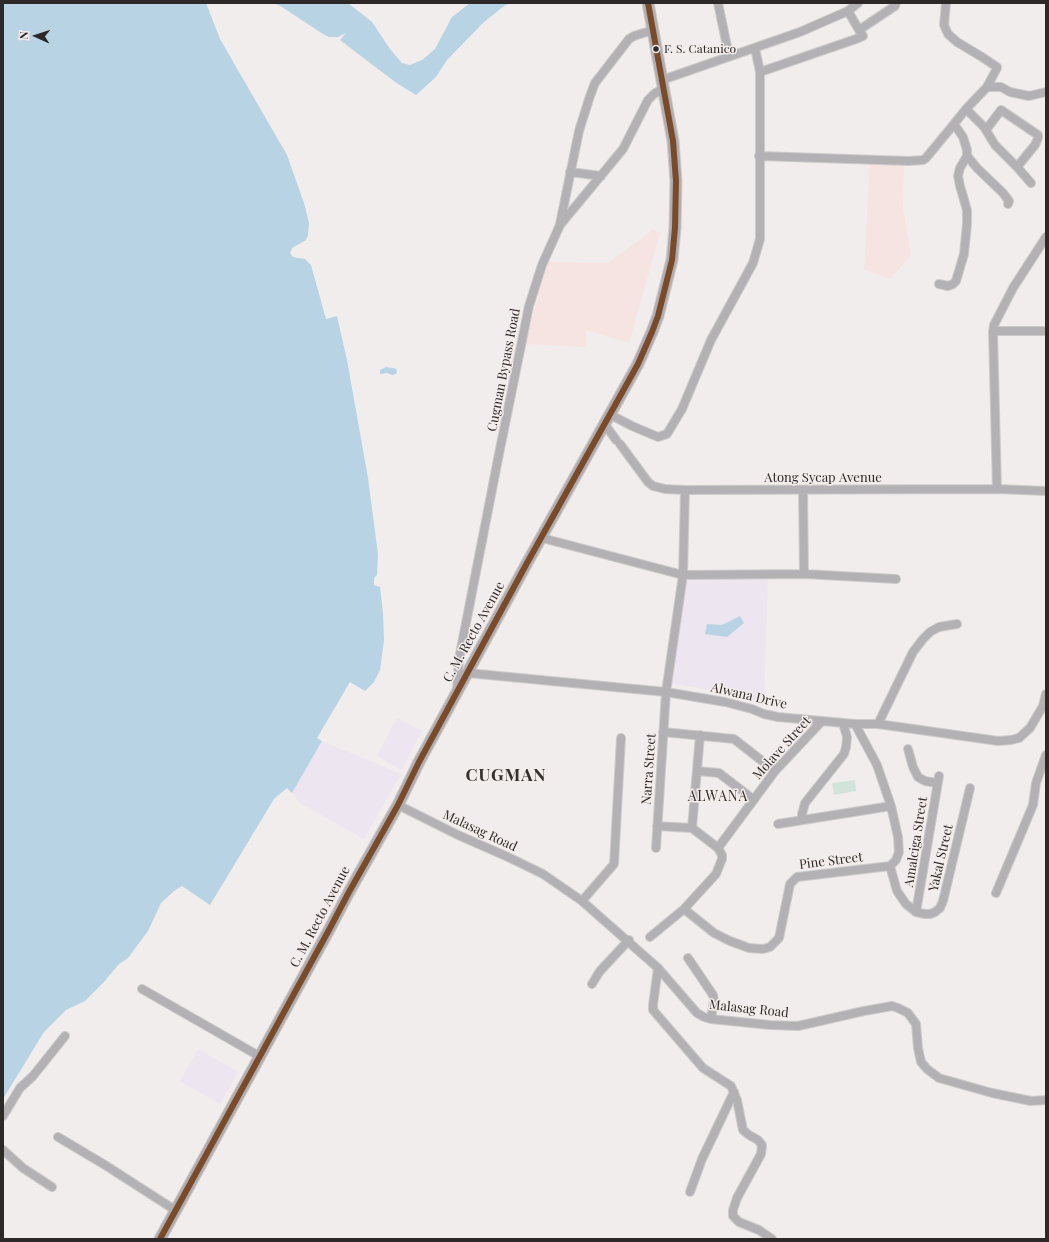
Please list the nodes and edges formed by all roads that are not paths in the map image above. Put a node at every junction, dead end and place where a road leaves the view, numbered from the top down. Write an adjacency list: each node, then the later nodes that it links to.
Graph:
1 (648, 3): 7 (highway, C. M. Recto Avenue)
2 (718, 3): 10 (street)
3 (858, 3): 6 (street, Cugman Bypass Road)
4 (896, 3): 8 (street)
5 (946, 3): 13 (street)
6 (848, 11): 8 (street); 9 (street, Cugman Bypass Road)
7 (653, 30): 12 (highway, C. M. Recto Avenue); 21 (street)
8 (859, 30): 11 (street)
9 (755, 48): 10 (street, Cugman Bypass Road); 11 (street)
10 (729, 56): 12 (street, Cugman Bypass Road)
11 (760, 72): 18 (street)
12 (663, 84): 22 (street, Cugman Bypass Road); 30 (highway, C. M. Recto Avenue)
13 (987, 87): 14 (street); 15 (street)
14 (1046, 92)
15 (966, 109): 16 (street); 17 (street)
16 (954, 124): 18 (street); 19 (street)
17 (986, 130): 20 (street); 20 (street)
18 (759, 156): 30 (street)
19 (967, 156): 24 (street); 27 (street)
20 (1017, 166): 23 (street)
21 (570, 172): 22 (street); 25 (street)
22 (601, 176): 25 (street, Cugman Bypass Road)
23 (1031, 183)
24 (1008, 204)
25 (560, 225): 42 (street, Cugman Bypass Road)
26 (1046, 237): 28 (street)
27 (939, 284)
28 (993, 331): 29 (street); 31 (street)
29 (1046, 331)
30 (607, 419): 32 (street, Atong Sycap Avenue); 35 (highway, C. M. Recto Avenue)
31 (997, 489): 33 (street, Atong Sycap Avenue); 34 (street, Atong Sycap Avenue)
32 (685, 490): 33 (street, Atong Sycap Avenue); 37 (street, Narra Street)
33 (803, 490): 36 (street)
34 (1046, 491)
35 (542, 538): 37 (street); 40 (highway, C. M. Recto Avenue)
36 (804, 574): 37 (street); 38 (street)
37 (683, 575): 41 (street, Narra Street)
38 (896, 579)
39 (957, 624): 47 (street)
40 (468, 673): 41 (street, Alwana Drive); 42 (highway, C. M. Recto Avenue)
41 (666, 692): 44 (street, Alwana Drive); 48 (street, Narra Street)
42 (456, 694): 57 (highway, C. M. Recto Avenue)
43 (1046, 694): 47 (street, Alwana Drive)
44 (822, 721): 45 (street, Alwana Drive); 54 (street, Molave Street)
45 (843, 723): 46 (street, Alwana Drive); 59 (street)
46 (855, 724): 47 (street, Alwana Drive); 58 (street)
47 (878, 724)
48 (663, 732): 49 (street); 61 (street, Narra Street)
49 (700, 735): 53 (street); 54 (street)
50 (621, 738): 67 (street)
51 (908, 749): 69 (street, Amalciga Street)
52 (1046, 755): 66 (street)
53 (696, 771): 56 (street); 62 (street)
54 (775, 771): 56 (street, Molave Street)
55 (970, 788): 69 (street, Yakal Street)
56 (754, 800): 64 (street, Molave Street)
57 (398, 805): 67 (street, Malasag Road); 78 (highway, C. M. Recto Avenue)
58 (891, 806): 59 (street); 65 (street)
59 (802, 820): 60 (street)
60 (778, 824)
61 (657, 826): 62 (street); 63 (street, Narra Street)
62 (692, 828): 64 (street)
63 (656, 848)
64 (718, 848): 68 (street)
65 (890, 866): 68 (street, Pine Street); 69 (street)
66 (996, 893)
67 (582, 901): 71 (street, Malasag Road)
68 (684, 909): 70 (street)
69 (916, 912)
70 (650, 937)
71 (629, 940): 73 (street, Malasag Road); 74 (street)
72 (688, 958): 76 (street)
73 (658, 968): 76 (street, Malasag Road); 79 (street)
74 (592, 984)
75 (142, 989): 78 (street)
76 (711, 1019): 80 (street, Malasag Road)
77 (65, 1036): 81 (street)
78 (260, 1056): 86 (highway, C. M. Recto Avenue)
79 (734, 1092): 85 (street); 88 (street)
80 (1046, 1100)
81 (3, 1116)
82 (58, 1137): 86 (street)
83 (3, 1150): 84 (street)
84 (52, 1187)
85 (690, 1192)
86 (175, 1210): 87 (highway, C. M. Recto Avenue)
87 (160, 1239)
88 (772, 1239)

